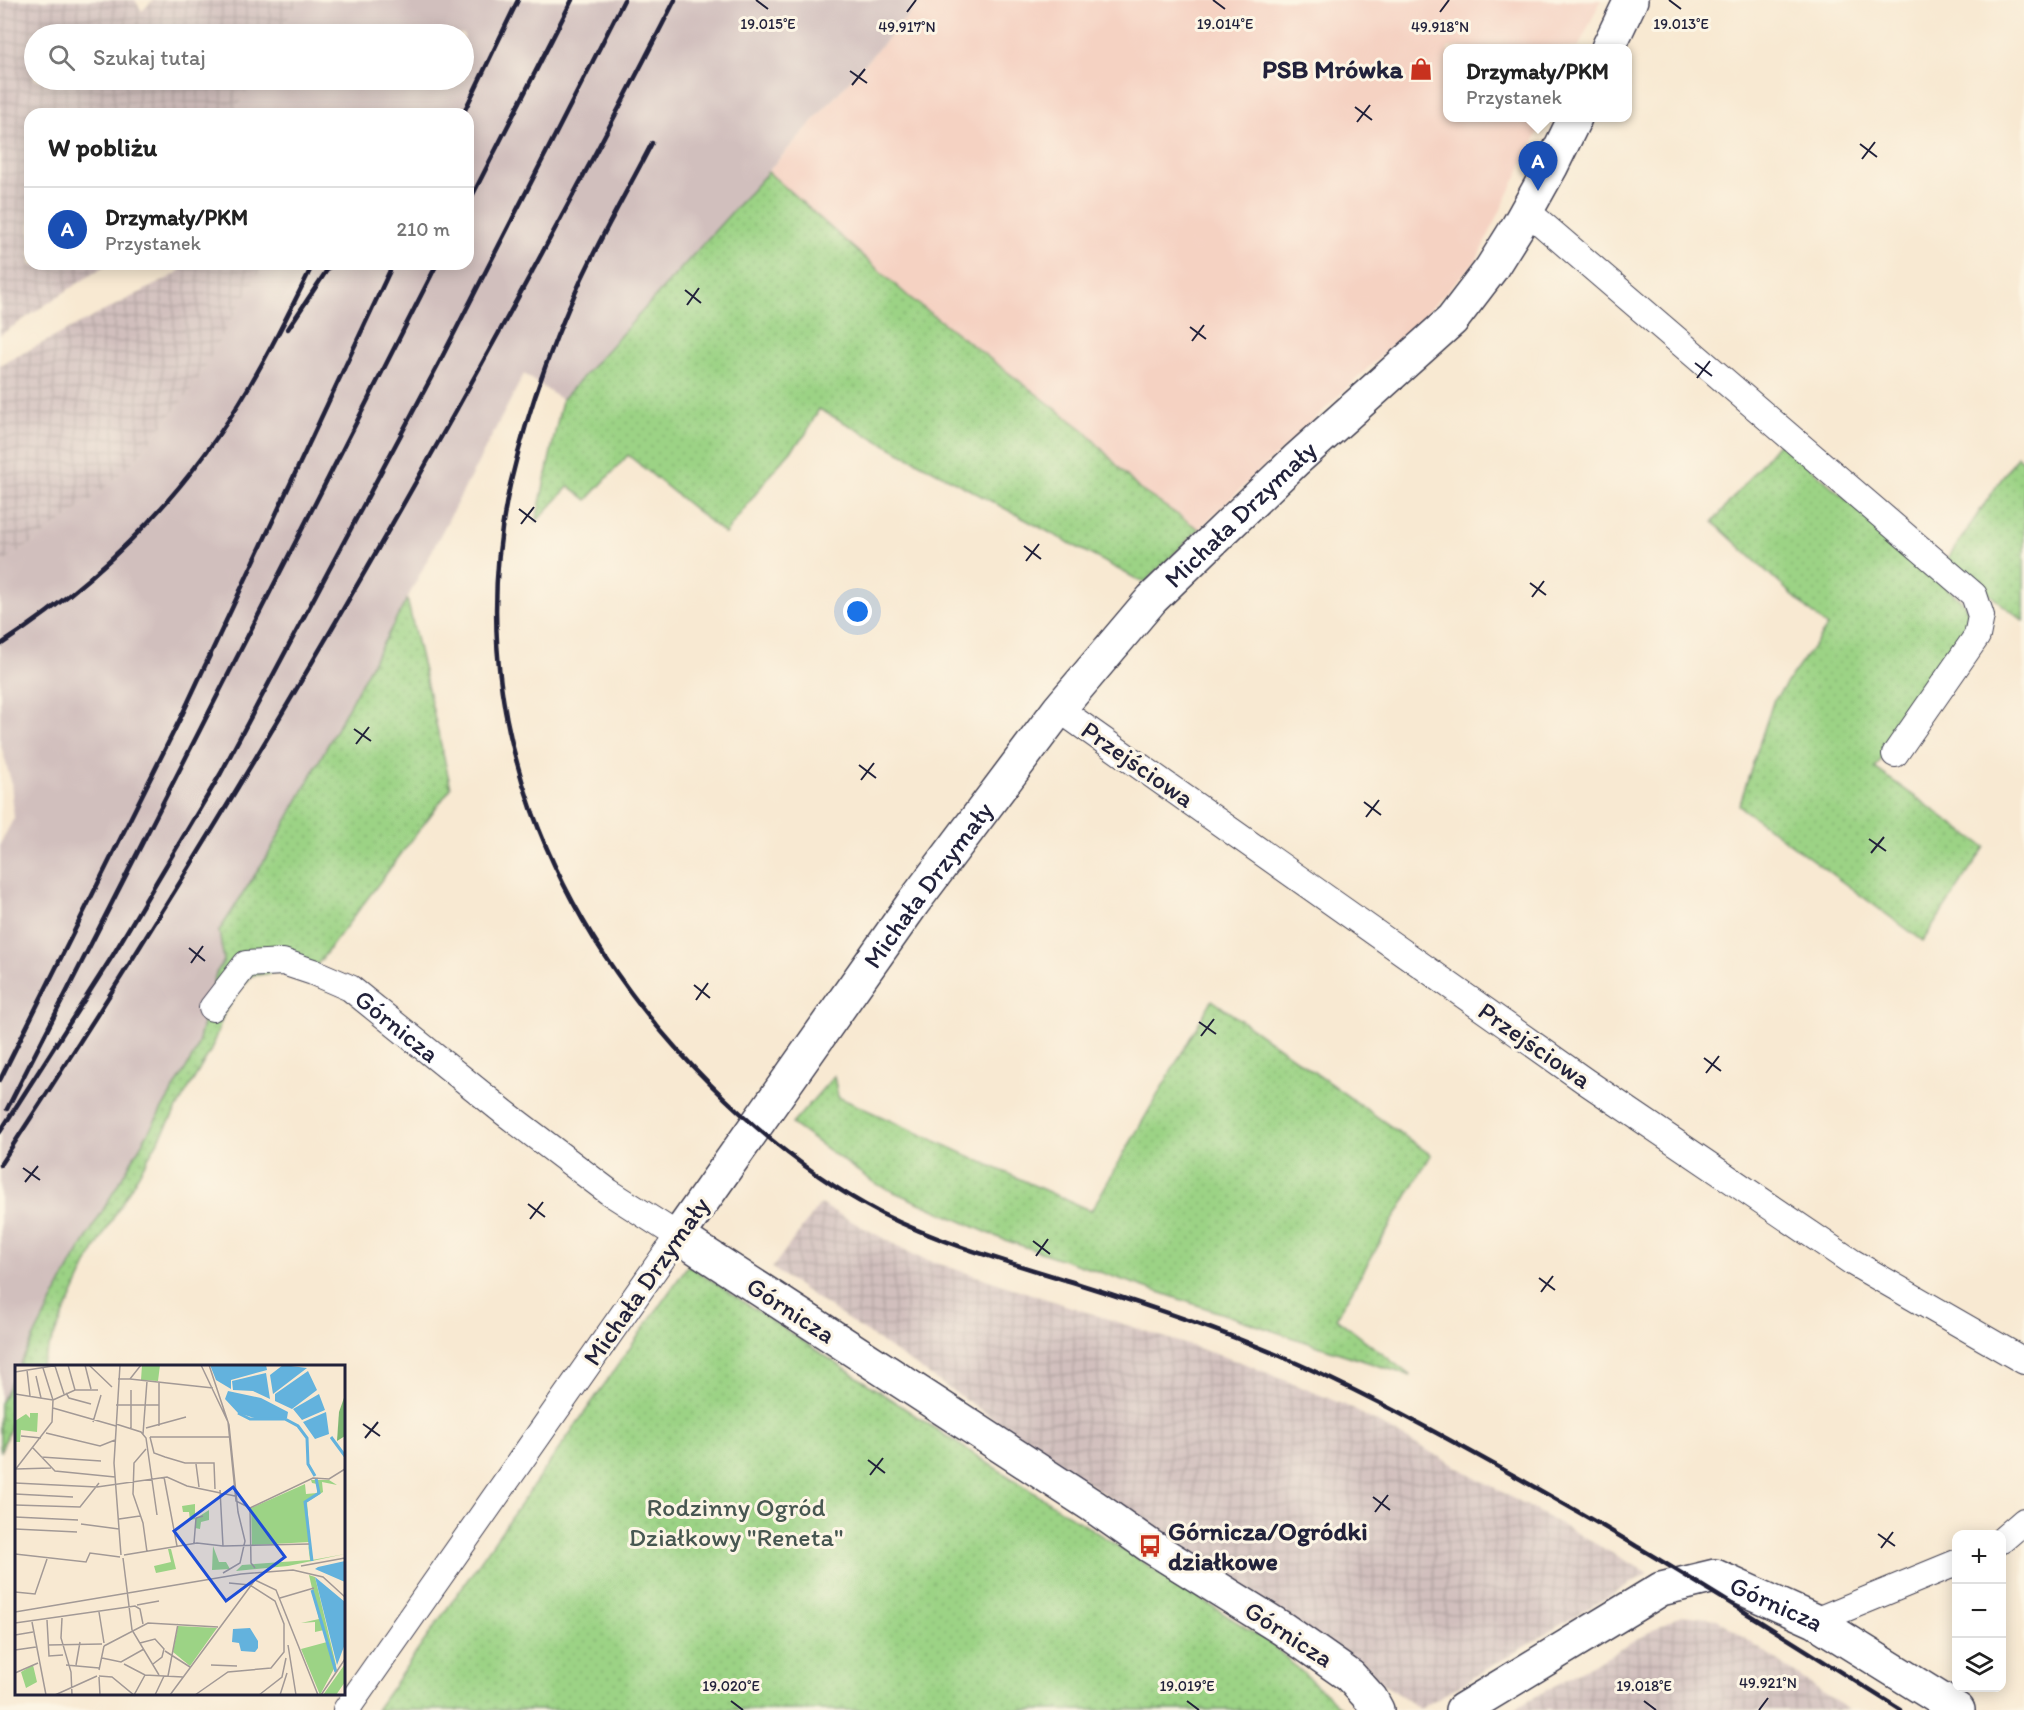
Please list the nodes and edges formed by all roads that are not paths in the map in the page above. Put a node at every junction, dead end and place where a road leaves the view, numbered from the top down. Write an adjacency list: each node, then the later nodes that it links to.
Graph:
1 (1631, 0): 2 (street)
2 (1610, 44)
3 (1572, 122): 4 (street, Michała Drzymały)
4 (1527, 211): 5 (street, Michała Drzymały); 6 (street)
5 (1059, 709): 8 (street, Michała Drzymały); 9 (street, Przejściowa)
6 (1895, 754)
7 (212, 1008): 8 (street, Górnicza)
8 (678, 1236): 14 (street, Michała Drzymały); 15 (street, Górnicza)
9 (2024, 1361)
10 (2024, 1521): 11 (street)
11 (2006, 1536)
12 (1952, 1565): 13 (street)
13 (1815, 1621): 16 (street, Górnicza); 17 (street, Górnicza)
14 (346, 1710)
15 (1377, 1710)
16 (1462, 1710)
17 (1958, 1710)

